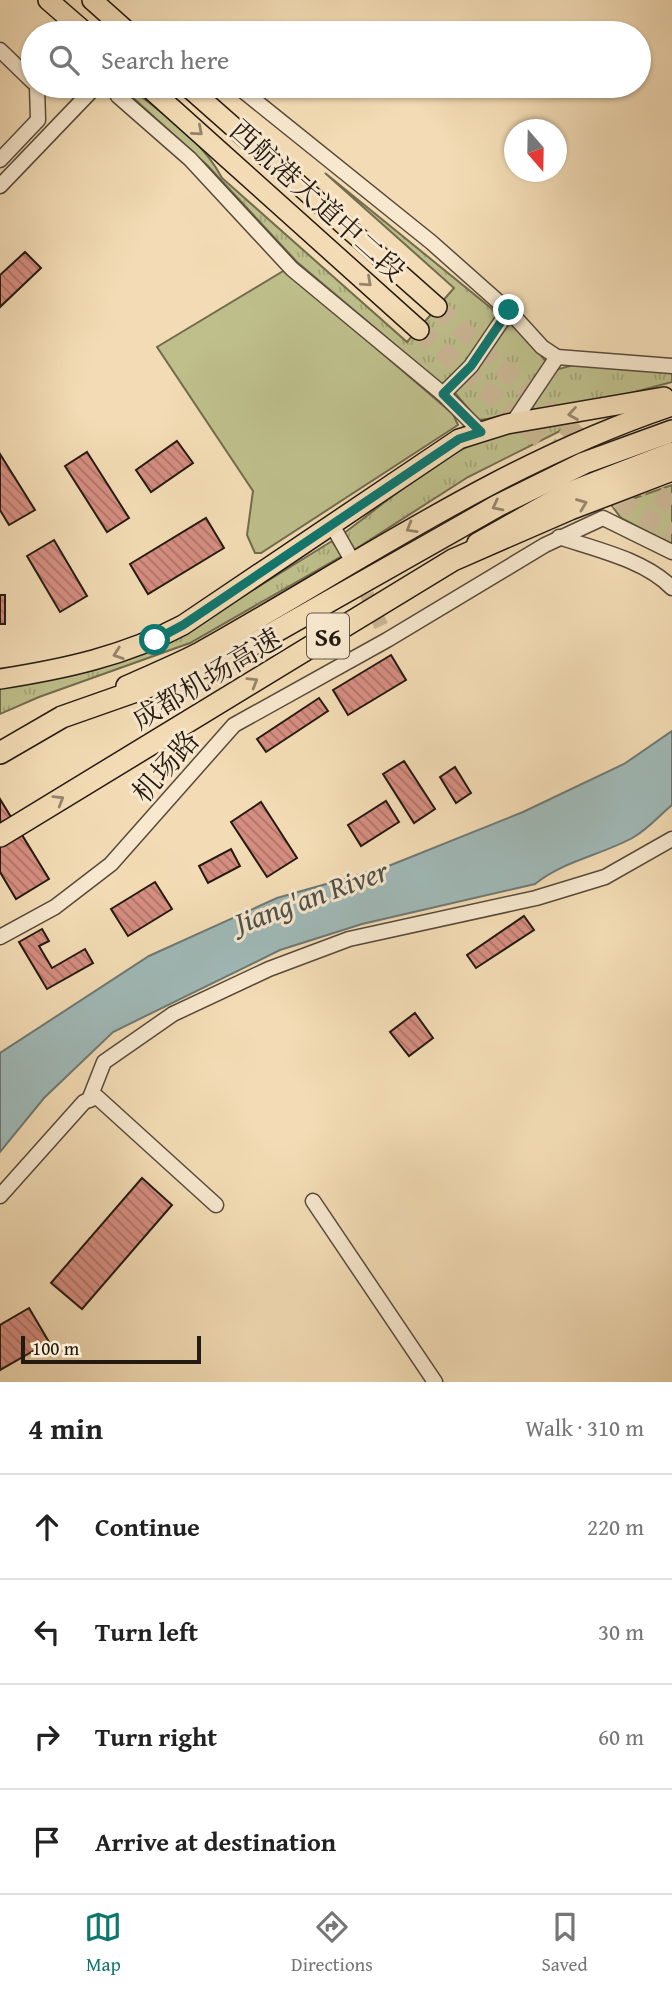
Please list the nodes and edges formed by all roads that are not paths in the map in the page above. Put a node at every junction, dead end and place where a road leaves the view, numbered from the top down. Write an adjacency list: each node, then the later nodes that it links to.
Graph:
1 (48, 0): 3 (main road)
2 (92, 0): 4 (main road)
3 (72, 21)
4 (116, 21)
5 (0, 50): 6 (street)
6 (21, 70)
7 (37, 98): 13 (street)
8 (84, 98): 14 (street)
9 (120, 98): 20 (street)
10 (160, 98): 17 (main road, 西航港大道中二段, one-way to 17)
11 (201, 98): 15 (main road)
12 (252, 98): 16 (street)
13 (0, 160)
14 (0, 186)
15 (437, 307)
16 (509, 310): 18 (street); 20 (street)
17 (419, 330)
18 (557, 357): 19 (street); 22 (street)
19 (672, 366)
20 (443, 394): 24 (street)
21 (669, 399): 22 (main road, one-way to 22); 34 (main road, one-way to 34)
22 (512, 424): 24 (main road)
23 (672, 430): 34 (highway, 成都机场高速 / S6, one-way to 34)
24 (481, 432): 27 (main road)
25 (672, 452): 31 (main road)
26 (672, 470): 31 (highway, 成都机场高速 / S6, one-way to 26)
27 (332, 525): 30 (street); 33 (main road, one-way to 33)
28 (559, 537): 29 (street, 机场路); 32 (street); 38 (street, 机场路)
29 (672, 552)
30 (349, 555)
31 (453, 560): 36 (highway, 成都机场高速 / S6, one-way to 31)
32 (672, 587)
33 (0, 679)
34 (62, 717): 35 (highway, 成都机场高速 / S6)
35 (0, 753)
36 (0, 836)
37 (672, 839): 39 (street)
38 (0, 937)
39 (89, 1100): 40 (street); 42 (street)
40 (0, 1196)
41 (313, 1201): 43 (street)
42 (216, 1205)
43 (435, 1382)

